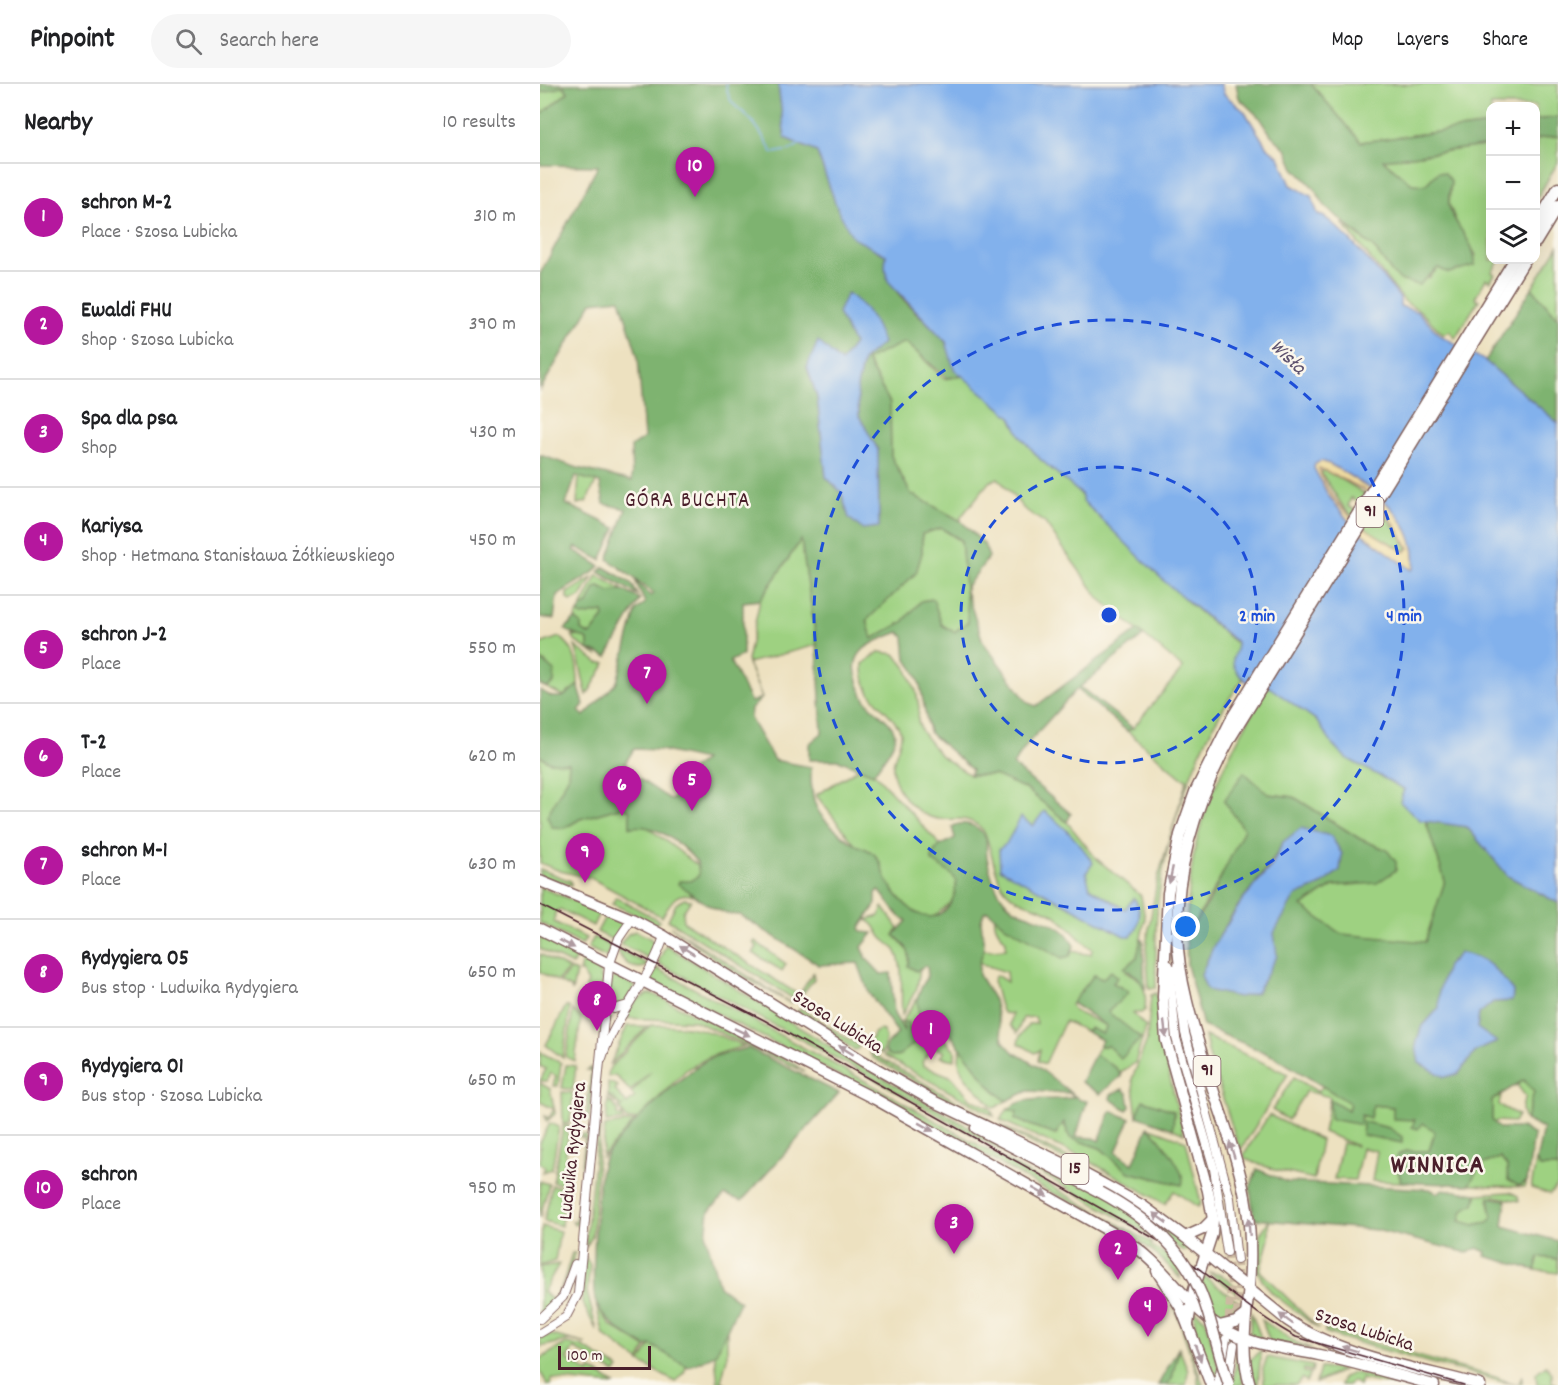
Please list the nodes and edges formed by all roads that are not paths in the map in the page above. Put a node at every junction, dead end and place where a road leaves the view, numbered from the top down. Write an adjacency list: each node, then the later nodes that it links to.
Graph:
1 (1558, 188): 3 (main road)
2 (1558, 206): 4 (main road)
3 (1540, 218)
4 (1540, 235)
5 (1512, 264): 9 (main road, 91, one-way to 9)
6 (1523, 264): 11 (main road, 91)
7 (540, 881): 8 (main road, Szosa Lubicka / 15)
8 (632, 919): 12 (main road, Szosa Lubicka / 15); 13 (street, Ludwika Rydygiera)
9 (1165, 928): 19 (street); 20 (main road, 91, one-way to 20)
10 (540, 929): 13 (main road, 15, one-way to 13)
11 (1177, 933): 19 (street); 29 (main road, 91, one-way to 11)
12 (664, 936): 14 (street, Ludwika Rydygiera); 18 (main road, Szosa Lubicka / 15, one-way to 12)
13 (609, 966): 14 (main road, 15); 15 (street, Ludwika Rydygiera)
14 (642, 983): 16 (street, Ludwika Rydygiera); 26 (main road, 15, one-way to 26)
15 (605, 994): 16 (street); 17 (street, Ludwika Rydygiera)
16 (628, 1005): 17 (street, Ludwika Rydygiera)
17 (599, 1066): 22 (street, Ludwika Rydygiera)
18 (933, 1101): 21 (main road, Szosa Lubicka / 15, one-way to 18); 41 (main road, bridge)
19 (1218, 1168): 23 (street); 25 (street)
20 (1213, 1219): 21 (main road); 24 (main road, 91)
21 (1185, 1237): 24 (main road, Szosa Lubicka / 15)
22 (581, 1238): 32 (street, Ludwika Rydygiera); 35 (street, Ludwika Rydygiera)
23 (1227, 1252)
24 (1206, 1254): 27 (main road, 15); 28 (main road, 91)
25 (1237, 1260)
26 (1155, 1262): 30 (main road, 15); 33 (main road)
27 (1226, 1270): 28 (main road); 29 (main road, 15)
28 (1199, 1274): 30 (main road, 91)
29 (1249, 1289): 31 (main road, 91); 44 (main road, Szosa Lubicka / 15, one-way to 29)
30 (1192, 1302): 33 (main road, 91); 34 (main road, 15)
31 (1245, 1315): 34 (main road); 37 (main road, 91)
32 (540, 1319)
33 (1188, 1324): 40 (main road, one-way to 40)
34 (1219, 1326): 37 (main road, 15)
35 (540, 1333)
36 (1226, 1339): 40 (street)
37 (1239, 1342): 38 (main road, Szosa Lubicka / 15); 39 (main road, 91); 41 (street)
38 (1262, 1344): 39 (main road); 43 (main road, Szosa Lubicka / 15)
39 (1244, 1357): 42 (main road, 91)
40 (1211, 1384)
41 (1228, 1385)
42 (1250, 1385)
43 (1434, 1385)
44 (1480, 1385)

